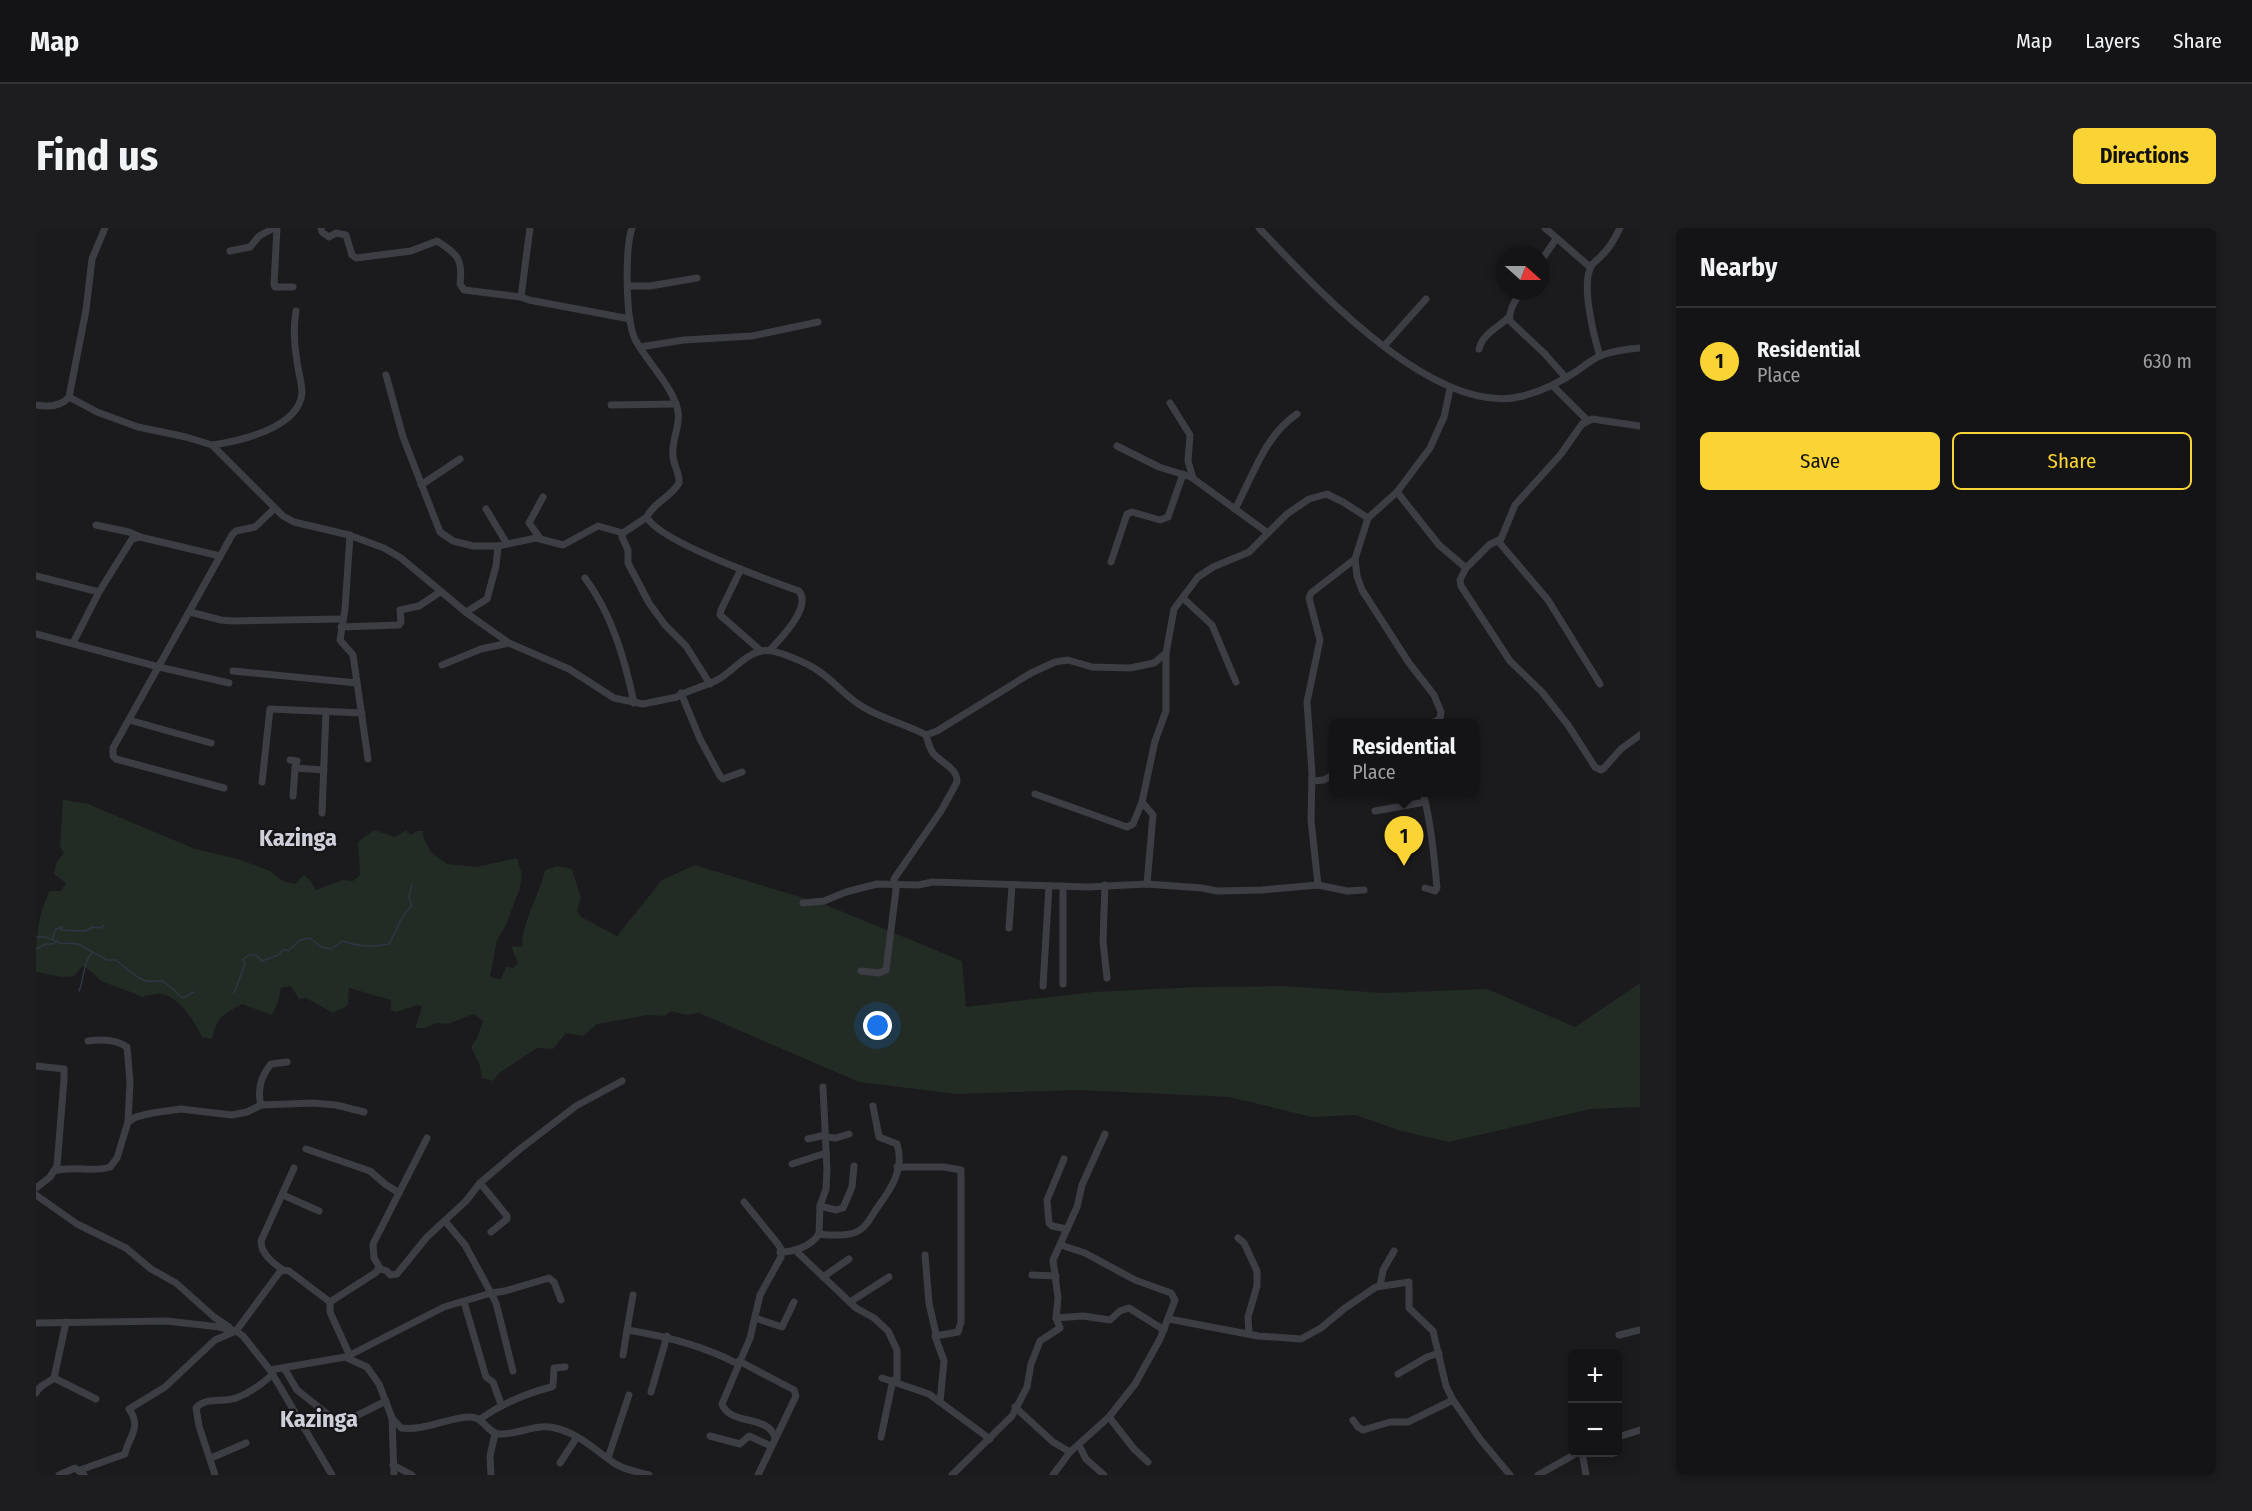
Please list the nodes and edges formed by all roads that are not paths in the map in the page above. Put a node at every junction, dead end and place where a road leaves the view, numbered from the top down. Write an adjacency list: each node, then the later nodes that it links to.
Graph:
1 (105, 228): 32 (street)
2 (275, 228): 11 (street); 15 (street)
3 (321, 228): 16 (street)
4 (530, 228): 16 (street)
5 (632, 228): 14 (street)
6 (1259, 228): 23 (street)
7 (1545, 228): 9 (street)
8 (1616, 229): 12 (street)
9 (1556, 239): 10 (street); 12 (street)
10 (1550, 248)
11 (230, 251)
12 (1590, 267): 27 (street)
13 (697, 278): 14 (street)
14 (629, 286): 21 (street)
15 (293, 287)
16 (521, 297): 21 (street)
17 (1426, 299): 23 (street)
18 (1516, 300): 20 (street)
19 (296, 311): 40 (street)
20 (1509, 317): 26 (street); 29 (street)
21 (630, 319): 24 (street)
22 (818, 322): 24 (street)
23 (1384, 346): 31 (street)
24 (640, 347): 34 (street)
25 (1640, 348): 27 (street)
26 (1479, 349)
27 (1600, 356): 29 (street)
28 (386, 375): 45 (street)
29 (1566, 378): 30 (street)
30 (1553, 386): 31 (street); 38 (street)
31 (1450, 388): 46 (street)
32 (69, 397): 35 (street); 40 (street)
33 (1170, 403): 44 (street)
34 (676, 404): 36 (street); 51 (street)
35 (36, 405)
36 (611, 405)
37 (1297, 414): 50 (street)
38 (1587, 420): 39 (street); 59 (street)
39 (1640, 426)
40 (212, 446): 48 (street)
41 (1117, 446): 43 (street)
42 (460, 459): 45 (street)
43 (1183, 474): 44 (street); 64 (street)
44 (1193, 478): 50 (street)
45 (421, 485): 61 (street)
46 (1397, 492): 52 (street); 65 (street)
47 (543, 498): 58 (street)
48 (274, 509): 56 (street); 62 (street)
49 (486, 509): 60 (street)
50 (1235, 509): 55 (street)
51 (647, 517): 54 (street); 66 (street)
52 (1368, 518): 55 (street); 63 (street)
53 (96, 525): 57 (street)
54 (623, 533): 58 (street); 87 (street)
55 (1268, 533): 71 (street)
56 (350, 535): 70 (street); 74 (street)
57 (140, 537): 62 (street); 69 (street)
58 (540, 538): 60 (street)
59 (1498, 541): 65 (street); 88 (street)
60 (507, 544): 61 (street)
61 (498, 546): 73 (street)
62 (220, 556): 72 (street)
63 (1355, 560): 93 (street); 102 (street)
64 (1111, 562)
65 (1466, 568): 96 (street)
66 (741, 569): 78 (street); 79 (street)
67 (36, 576): 69 (street)
68 (585, 578): 90 (street)
69 (99, 592): 76 (street)
70 (440, 592): 73 (street); 74 (street)
71 (1183, 598): 80 (street); 84 (street)
72 (190, 612): 74 (street); 82 (street)
73 (466, 612): 77 (street)
74 (342, 623): 86 (street)
75 (36, 634): 76 (street)
76 (73, 643): 82 (street)
77 (509, 643): 81 (street); 90 (street)
78 (770, 650): 79 (street); 95 (street)
79 (761, 651): 87 (street)
80 (1166, 653): 95 (street); 108 (street)
81 (442, 665)
82 (159, 667): 85 (street); 94 (street)
83 (233, 671): 86 (street)
84 (1236, 682)
85 (229, 683)
86 (357, 683): 92 (street)
87 (710, 684): 89 (street)
88 (1600, 684)
89 (681, 693): 90 (street); 100 (street)
90 (634, 703)
91 (326, 711): 92 (street); 99 (street); 103 (street)
92 (362, 712): 98 (street)
93 (1440, 719)
94 (129, 720): 97 (street); 104 (street)
95 (926, 735): 112 (street)
96 (1640, 735)
97 (211, 742)
98 (368, 759)
99 (324, 770): 106 (street); 111 (street)
100 (742, 772)
101 (1329, 777): 102 (street)
102 (1312, 781): 116 (street)
103 (262, 782)
104 (224, 788)
105 (1035, 794): 108 (street)
106 (293, 796)
107 (1424, 797): 109 (street)
108 (1142, 802): 113 (street)
109 (1425, 802): 110 (street); 119 (street)
110 (1375, 811)
111 (322, 813)
112 (894, 883): 114 (street); 121 (street); 123 (street)
113 (1147, 884): 115 (street); 116 (street)
114 (1012, 885): 117 (street); 122 (street)
115 (1105, 885): 118 (street); 124 (street)
116 (1317, 885): 120 (street)
117 (1049, 886): 118 (street); 126 (street)
118 (1063, 886): 125 (street)
119 (1425, 888)
120 (1364, 890)
121 (803, 903)
122 (1009, 928)
123 (861, 970)
124 (1107, 978)
125 (1063, 984)
126 (1043, 986)
127 (88, 1041): 135 (street)
128 (287, 1062): 132 (street)
129 (36, 1066): 148 (street)
130 (622, 1081): 149 (street)
131 (823, 1087): 138 (street)
132 (261, 1105): 134 (street); 135 (street)
133 (873, 1107): 146 (street)
134 (364, 1112)
135 (129, 1122): 148 (street)
136 (849, 1134): 138 (street)
137 (1105, 1134): 158 (street)
138 (825, 1136): 140 (street); 142 (street)
139 (427, 1138): 151 (street)
140 (808, 1139)
141 (306, 1149): 151 (street)
142 (826, 1153): 144 (street); 155 (street)
143 (1064, 1159): 158 (street)
144 (792, 1164)
145 (854, 1166): 155 (street)
146 (897, 1167): 160 (street); 191 (street)
147 (294, 1168): 153 (street)
148 (54, 1171): 150 (street)
149 (480, 1183): 157 (street); 159 (street)
150 (36, 1188)
151 (399, 1193): 168 (street)
152 (36, 1195): 190 (street)
153 (283, 1196): 156 (street); 169 (street)
154 (744, 1202): 165 (street)
155 (820, 1206): 160 (street)
156 (319, 1211)
157 (445, 1221): 168 (street); 175 (street)
158 (1067, 1229): 162 (street)
159 (491, 1232)
160 (819, 1234): 163 (street)
161 (1238, 1238): 192 (street)
162 (1061, 1245): 171 (street); 184 (street)
163 (795, 1250): 165 (street); 172 (street)
164 (1394, 1251): 174 (street)
165 (780, 1252): 182 (street)
166 (925, 1256): 191 (street)
167 (849, 1259): 172 (street)
168 (378, 1268): 178 (street)
169 (283, 1270): 178 (street); 190 (street)
170 (1032, 1275): 171 (street)
171 (1056, 1276): 183 (street)
172 (824, 1277): 181 (street)
173 (889, 1277): 181 (street)
174 (1380, 1286): 192 (street); 195 (street)
175 (491, 1293): 177 (street); 179 (street); 201 (street)
176 (633, 1295): 187 (street)
177 (561, 1300)
178 (330, 1302): 197 (street)
179 (464, 1302): 197 (street); 214 (street)
180 (794, 1302): 182 (street)
181 (850, 1302): 206 (street)
182 (755, 1318): 198 (street)
183 (1056, 1318): 188 (street); 215 (street)
184 (1169, 1319): 188 (street); 192 (street)
185 (66, 1322): 186 (street); 190 (street); 204 (street)
186 (36, 1323)
187 (627, 1330): 194 (street); 196 (street)
188 (1164, 1330): 216 (street)
189 (1640, 1330): 193 (street)
190 (236, 1332): 202 (street); 239 (street)
191 (936, 1334): 213 (street)
192 (1249, 1334)
193 (1619, 1335)
194 (667, 1336): 198 (street); 207 (street)
195 (1439, 1353): 203 (street); 211 (street)
196 (623, 1355)
197 (348, 1356): 200 (street); 212 (street)
198 (738, 1362): 226 (street); 226 (street)
199 (565, 1367): 214 (street)
200 (284, 1368): 202 (street); 212 (street)
201 (513, 1371)
202 (271, 1372): 234 (street); 243 (street)
203 (1398, 1374)
204 (54, 1378): 208 (street); 210 (street)
205 (882, 1378): 206 (street)
206 (895, 1381): 213 (street); 225 (street)
207 (651, 1392)
208 (36, 1393)
209 (628, 1395): 235 (street)
210 (96, 1399)
211 (1452, 1400): 219 (street); 251 (street)
212 (386, 1401): 217 (street)
213 (940, 1402): 227 (street)
214 (501, 1404): 218 (street)
215 (1015, 1407): 227 (street); 231 (street)
216 (1109, 1417): 229 (street); 236 (street)
217 (392, 1418): 218 (street); 238 (street)
218 (480, 1419): 221 (street)
219 (1353, 1420)
220 (1640, 1430): 222 (street)
221 (495, 1434): 224 (street); 246 (street)
222 (1622, 1435)
223 (710, 1436): 230 (street)
224 (577, 1437): 235 (street); 237 (street)
225 (881, 1437)
226 (775, 1438): 230 (street)
227 (990, 1439): 249 (street)
228 (246, 1443): 234 (street)
229 (1079, 1445): 231 (street); 250 (street)
230 (771, 1446): 248 (street)
231 (1070, 1452): 240 (street)
232 (1571, 1457): 252 (street)
233 (1581, 1457): 253 (street)
234 (211, 1458): 242 (street)
235 (608, 1458): 247 (street)
236 (1148, 1462)
237 (560, 1463)
238 (393, 1465): 244 (street); 245 (street)
239 (82, 1472): 241 (street)
240 (1056, 1474)
241 (59, 1475)
242 (215, 1475)
243 (332, 1475)
244 (394, 1475)
245 (412, 1475)
246 (491, 1475)
247 (649, 1475)
248 (758, 1475)
249 (952, 1475)
250 (1104, 1475)
251 (1510, 1475)
252 (1538, 1475)
253 (1586, 1475)

